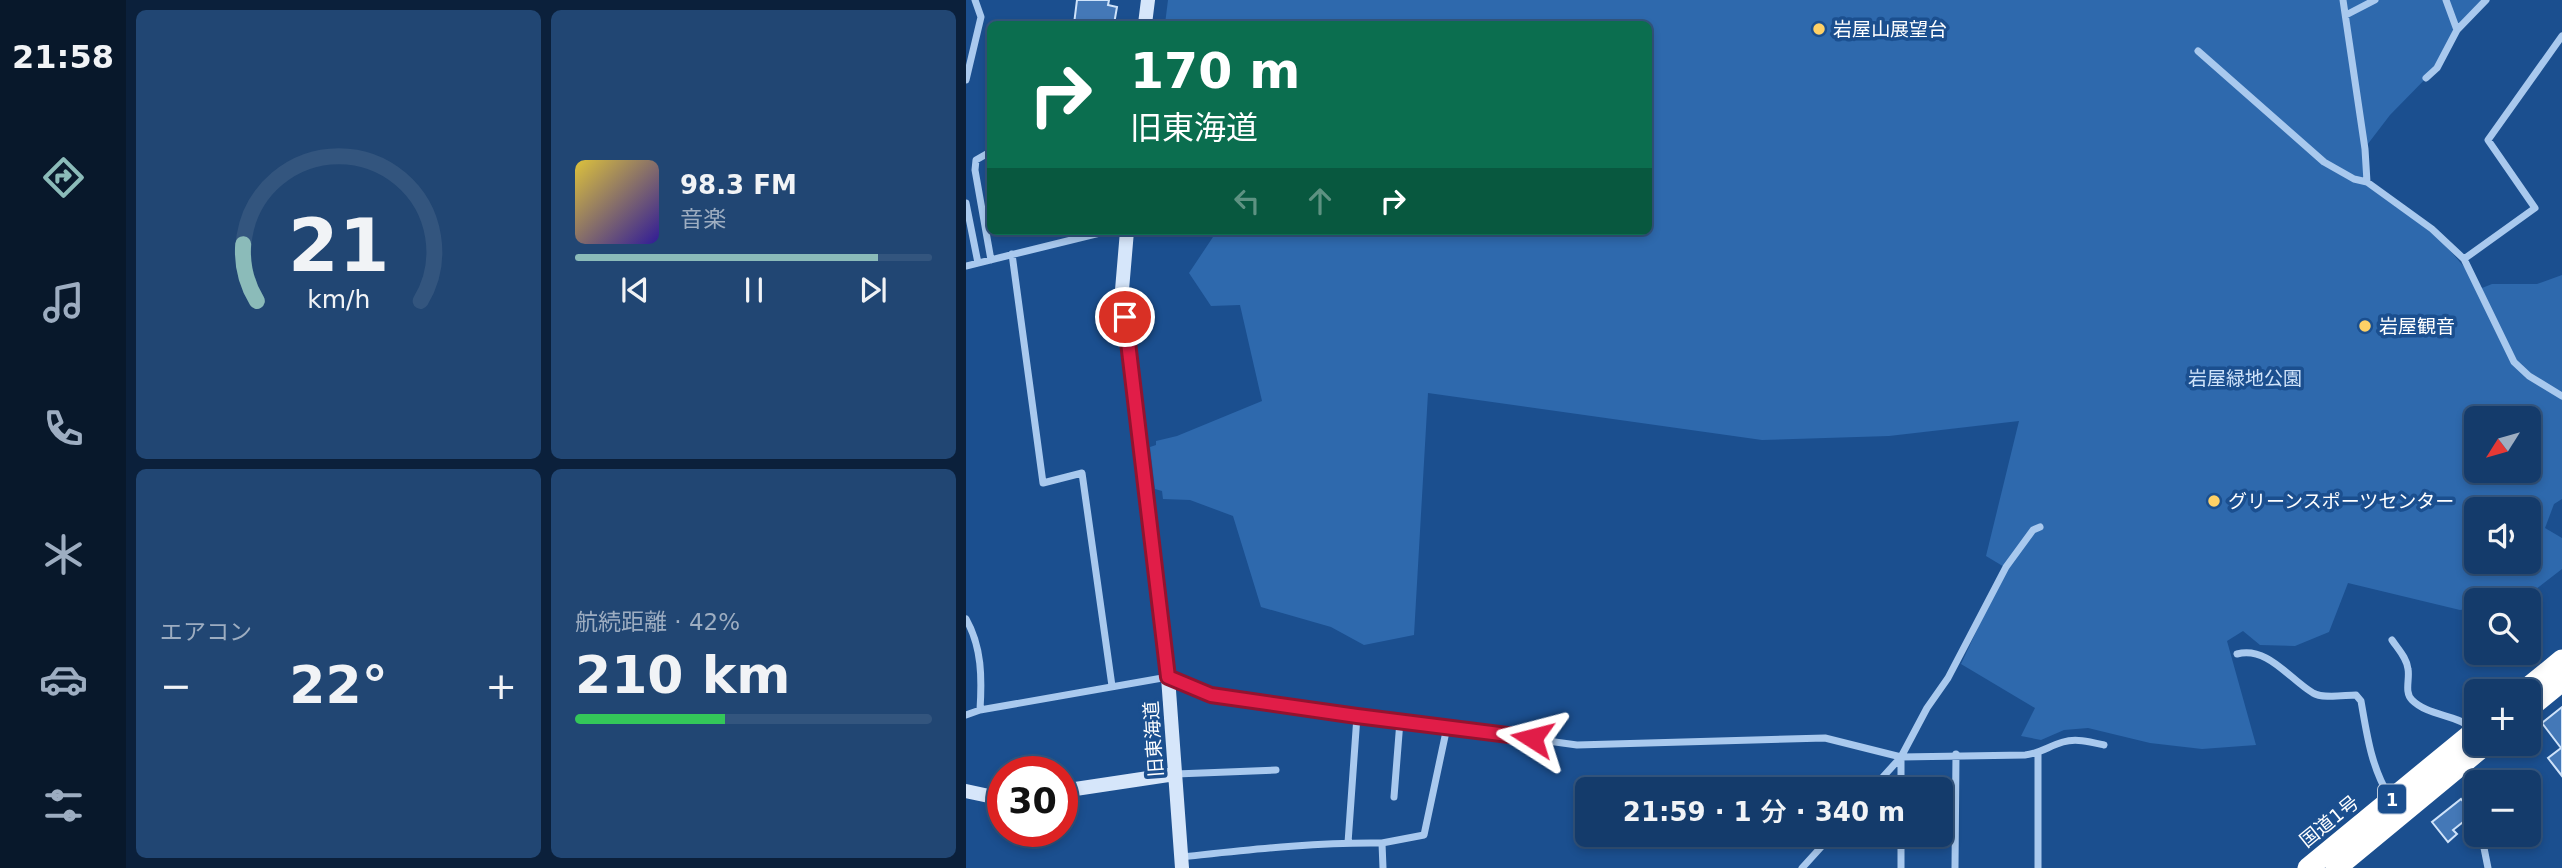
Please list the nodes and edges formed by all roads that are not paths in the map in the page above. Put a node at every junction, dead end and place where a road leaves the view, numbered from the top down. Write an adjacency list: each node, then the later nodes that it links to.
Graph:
1 (975, 0): 13 (street)
2 (1147, 0): 8 (street)
3 (2343, 0): 7 (street)
4 (2375, 0): 7 (street)
5 (2446, 0): 9 (street)
6 (2486, 0): 9 (street)
7 (2346, 15): 15 (street)
8 (1145, 21)
9 (2457, 30): 12 (street)
10 (2562, 36): 20 (street)
11 (2198, 51): 15 (street)
12 (2426, 78)
13 (966, 80)
14 (987, 154): 21 (street)
15 (2367, 182): 20 (street)
16 (966, 203): 22 (street)
17 (1091, 235): 19 (street)
18 (1127, 235): 30 (street, 旧東海道)
19 (1012, 254): 21 (street); 33 (street)
20 (2464, 259): 24 (street)
21 (991, 260): 22 (street)
22 (978, 263): 23 (street)
23 (966, 266)
24 (2562, 396)
25 (2040, 527): 46 (street)
26 (966, 619): 35 (street)
27 (2392, 640): 39 (street)
28 (2237, 654): 57 (street)
29 (2562, 660): 31 (highway)
30 (1168, 677): 33 (street); 37 (street); 50 (street, 旧東海道)
31 (2539, 679)
32 (2562, 681): 34 (highway)
33 (1112, 686): 35 (street)
34 (2541, 698)
35 (980, 709): 36 (street)
36 (966, 716)
37 (1357, 716): 38 (street); 58 (street)
38 (1400, 722): 40 (street); 56 (street)
39 (2464, 722)
40 (1447, 727): 46 (street); 59 (street)
41 (2104, 745): 44 (street)
42 (2464, 746): 57 (highway, 国道1号 / 1)
43 (1956, 754): 44 (street); 46 (street); 67 (street)
44 (2038, 754): 68 (street)
45 (2467, 756): 47 (highway, 国道1号 / 1)
46 (1901, 757): 51 (street); 52 (street)
47 (2462, 764): 49 (street); 70 (highway, 国道1号 / 1)
48 (1276, 770): 50 (street)
49 (2470, 770)
50 (1175, 774): 53 (street); 63 (street, 旧東海道)
51 (1883, 777)
52 (1901, 777)
53 (1078, 789)
54 (966, 790): 55 (street)
55 (987, 795)
56 (1394, 797)
57 (2392, 799): 69 (highway, 国道1号 / 1)
58 (1348, 843): 59 (street); 63 (street)
59 (1382, 843): 64 (street)
60 (1821, 847): 65 (street)
61 (1901, 847): 66 (street)
62 (2486, 847): 71 (street)
63 (1182, 863)
64 (1383, 868)
65 (1802, 868)
66 (1901, 868)
67 (1955, 868)
68 (2038, 868)
69 (2308, 868)
70 (2336, 868)
71 (2488, 868)

